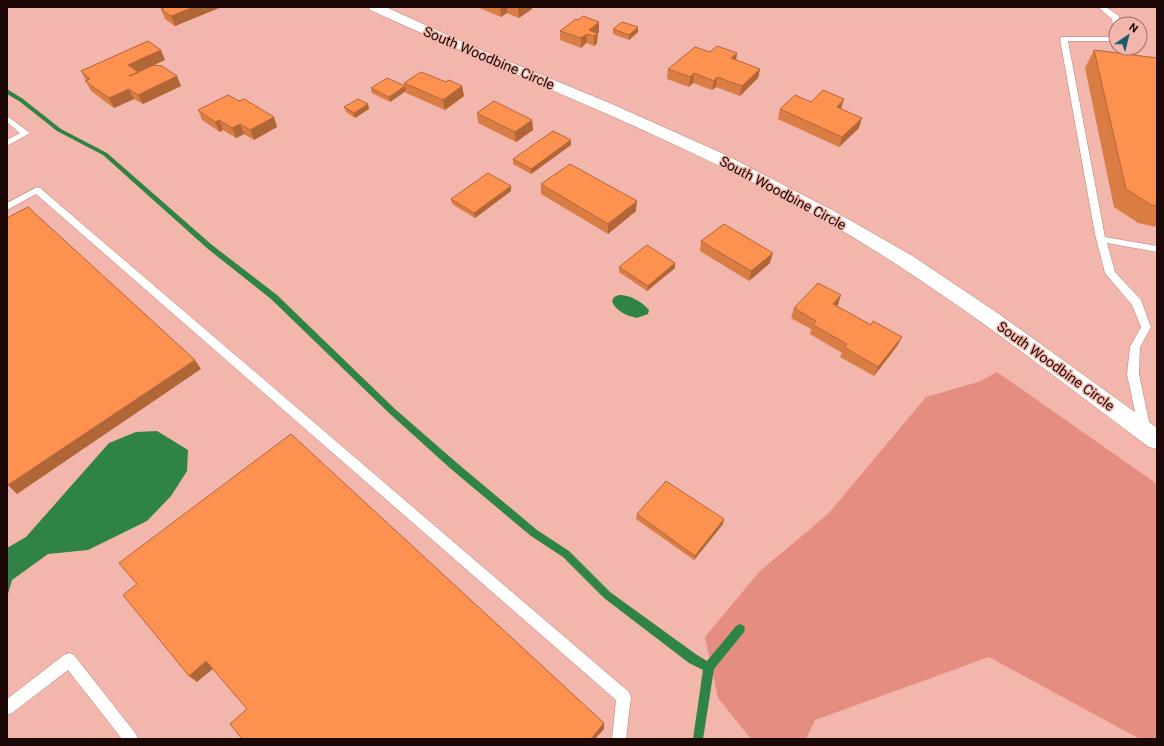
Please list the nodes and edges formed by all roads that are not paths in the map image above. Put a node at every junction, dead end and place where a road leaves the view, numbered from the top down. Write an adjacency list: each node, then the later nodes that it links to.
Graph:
1 (375, 7): 10 (street, South Woodbine Circle)
2 (1102, 7): 3 (lane)
3 (1113, 16)
4 (1108, 39): 8 (lane)
5 (7, 118): 6 (lane)
6 (7, 143)
7 (7, 207): 13 (lane)
8 (1101, 239): 9 (lane); 10 (lane)
9 (1157, 249)
10 (1151, 435)
11 (7, 708): 12 (lane)
12 (131, 739)
13 (619, 739)

